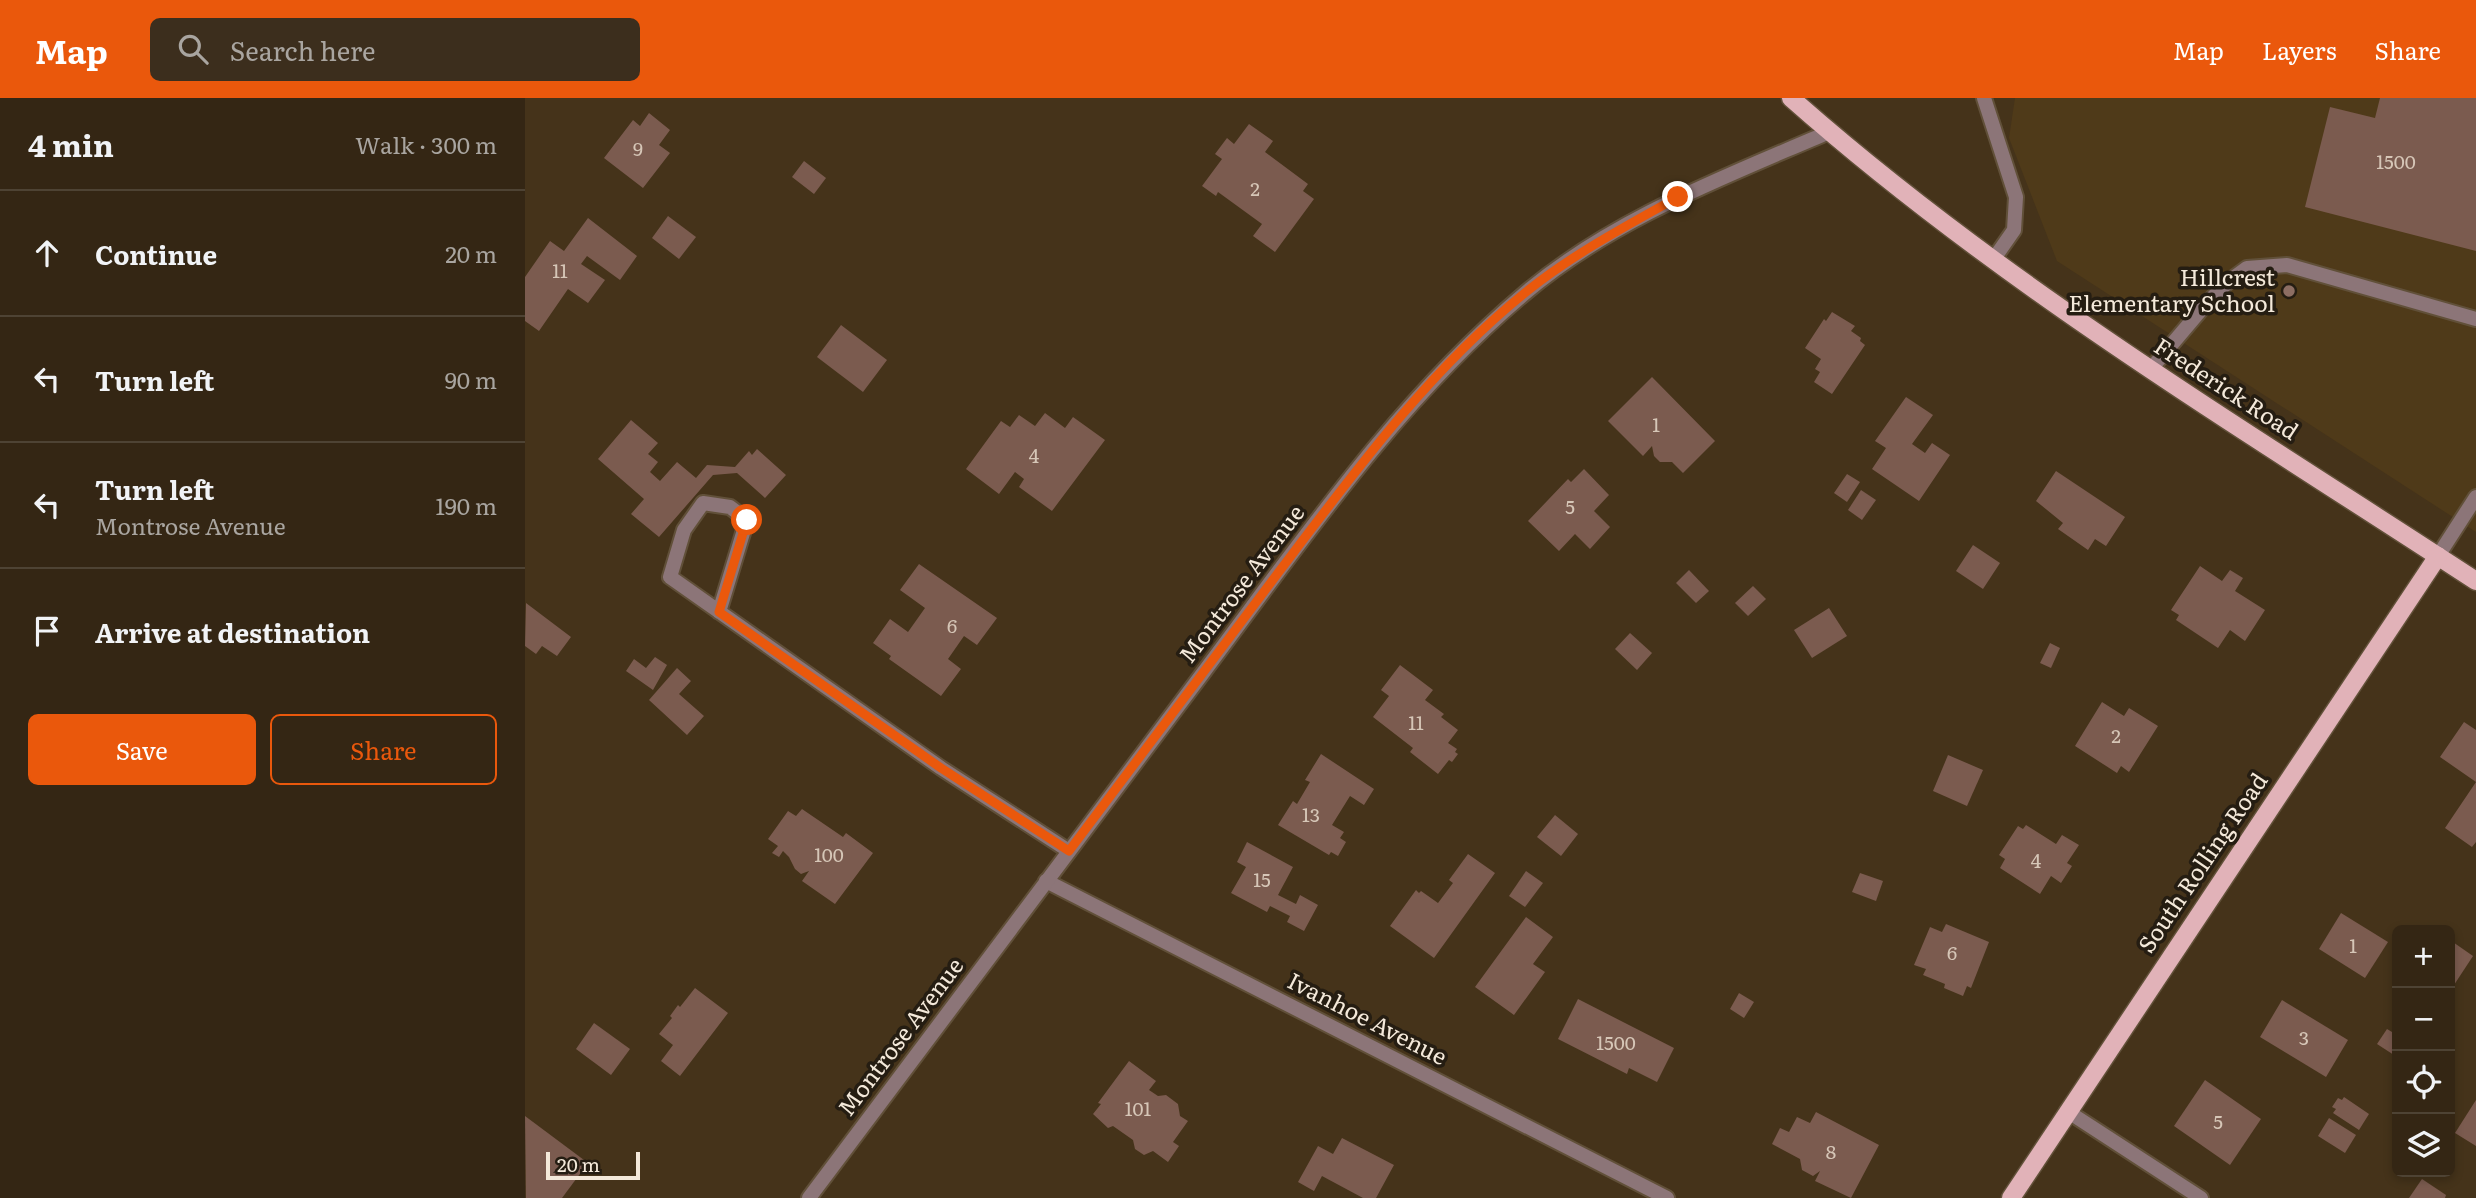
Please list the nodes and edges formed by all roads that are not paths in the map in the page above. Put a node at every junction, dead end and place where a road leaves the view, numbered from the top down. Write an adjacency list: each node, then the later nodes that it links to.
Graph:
1 (1791, 98): 3 (main road, Frederick Road)
2 (1984, 98): 4 (street)
3 (1829, 132): 4 (main road, Frederick Road); 11 (street, Montrose Avenue)
4 (1993, 260): 6 (main road, Frederick Road)
5 (2476, 319): 6 (street)
6 (2150, 370): 8 (main road, Frederick Road)
7 (2476, 497): 8 (street)
8 (2438, 556): 9 (main road, Frederick Road); 13 (main road, South Rolling Road)
9 (2476, 581)
10 (719, 612): 10 (street); 11 (street)
11 (1069, 851): 12 (street, Montrose Avenue)
12 (1046, 881): 14 (street, Montrose Avenue); 15 (street, Ivanhoe Avenue)
13 (2067, 1111): 16 (main road, South Rolling Road); 17 (street)
14 (809, 1198)
15 (1667, 1198)
16 (2011, 1198)
17 (2201, 1198)

